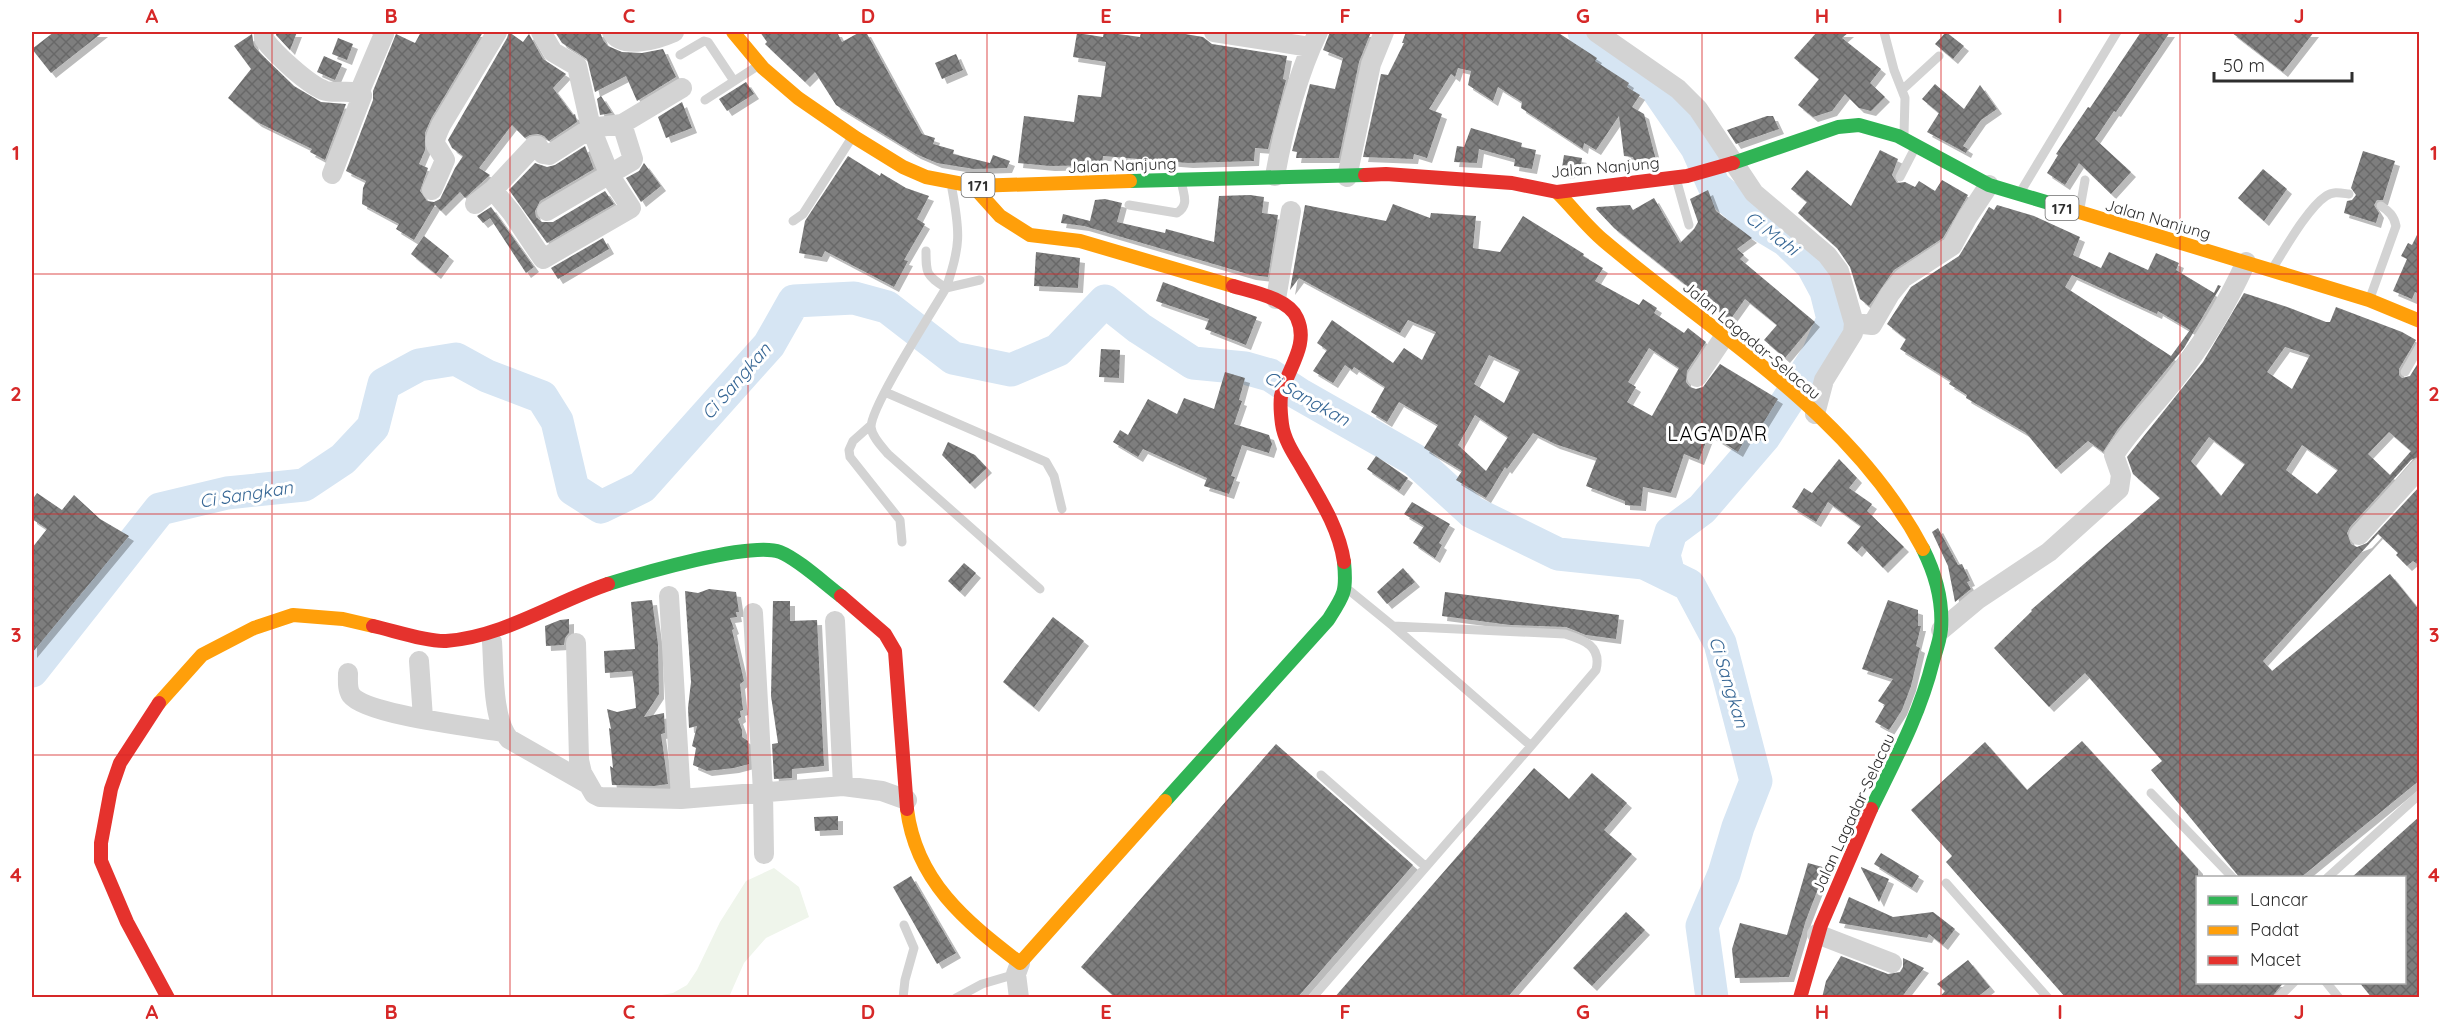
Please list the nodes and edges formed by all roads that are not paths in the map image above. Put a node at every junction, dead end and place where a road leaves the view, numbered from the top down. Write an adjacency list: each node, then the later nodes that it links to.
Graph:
1 (264, 32): 20 (street)
2 (382, 32): 20 (street)
3 (497, 32): 38 (street)
4 (541, 32): 23 (street)
5 (612, 32): 6 (street)
6 (674, 32)
7 (733, 32): 16 (street, Jalan Nanjung / 171)
8 (1214, 32): 13 (street)
9 (1384, 32): 31 (street)
10 (1596, 32): 26 (street)
11 (1884, 32): 19 (lane)
12 (2117, 32): 42 (lane)
13 (1314, 39): 29 (street)
14 (680, 55): 17 (lane)
15 (1939, 56): 19 (lane)
16 (760, 64): 17 (lane); 24 (street, Jalan Nanjung / 171)
17 (734, 81): 21 (lane)
18 (682, 87): 22 (street)
19 (1902, 90): 25 (lane)
20 (359, 93): 27 (street)
21 (705, 100)
22 (622, 124): 23 (street); 28 (street)
23 (591, 128): 28 (street); 39 (street)
24 (852, 137): 35 (street, Jalan Nanjung / 171); 49 (lane)
25 (1910, 143): 26 (street, Jalan Nanjung / 171); 32 (lane); 36 (street, Jalan Nanjung / 171)
26 (1734, 163): 30 (street, Jalan Nanjung / 171); 59 (street)
27 (332, 174)
28 (610, 176): 39 (street); 46 (street)
29 (1275, 176): 31 (street, Jalan Nanjung / 171); 33 (street, Jalan Nanjung / 171)
30 (1681, 176): 40 (street, Jalan Nanjung / 171); 50 (lane)
31 (1347, 177): 40 (street, Jalan Nanjung / 171)
32 (1900, 177)
33 (1180, 179): 37 (street, Jalan Nanjung / 171); 44 (lane)
34 (2085, 180): 48 (lane)
35 (951, 184): 37 (street, Jalan Nanjung / 171); 55 (lane)
36 (1989, 185): 42 (street, Jalan Nanjung / 171); 59 (street)
37 (973, 186): 56 (street)
38 (432, 190)
39 (494, 190): 43 (street)
40 (1557, 192): 60 (street, Jalan Lagadar-Selacau)
41 (2349, 194): 53 (lane)
42 (2019, 195): 48 (street, Jalan Nanjung / 171)
43 (475, 204)
44 (1129, 205)
45 (2381, 206): 57 (lane)
46 (547, 211)
47 (1291, 211): 56 (street)
48 (2079, 213): 52 (street, Jalan Nanjung / 171)
49 (793, 221)
50 (1689, 225)
51 (926, 250): 55 (lane)
52 (2246, 262): 53 (street, Jalan Nanjung / 171); 77 (street)
53 (2272, 269): 57 (street, Jalan Nanjung / 171)
54 (980, 280): 55 (lane)
55 (946, 288): 64 (lane)
56 (1276, 299): 71 (street)
57 (2369, 300): 58 (street, Jalan Nanjung / 171)
58 (2420, 321)
59 (1854, 323): 65 (street)
60 (1724, 337): 63 (street); 65 (street, Jalan Lagadar-Selacau)
61 (2420, 346): 62 (lane)
62 (2405, 372)
63 (1696, 377)
64 (885, 392): 66 (lane); 68 (lane)
65 (1815, 414): 77 (street, Jalan Lagadar-Selacau)
66 (871, 425): 70 (lane); 72 (lane)
67 (2420, 468): 69 (street)
68 (1062, 509)
69 (2359, 535)
70 (902, 542)
71 (1345, 587): 76 (lane); 101 (street)
72 (1040, 589)
73 (669, 596): 91 (street)
74 (753, 613): 88 (street)
75 (835, 621): 87 (street)
76 (1393, 626): 84 (lane); 84 (lane)
77 (1941, 630): 99 (street, Jalan Lagadar-Selacau)
78 (492, 642): 83 (street)
79 (576, 644): 86 (street)
80 (419, 661): 82 (street)
81 (348, 673): 82 (street)
82 (423, 718): 83 (street)
83 (503, 732): 86 (street)
84 (1531, 746): 94 (lane)
85 (1321, 775): 94 (lane)
86 (588, 784): 91 (street)
87 (843, 786): 88 (street); 92 (street)
88 (763, 792): 91 (street); 93 (street)
89 (2151, 793): 95 (lane)
90 (2420, 794): 96 (lane)
91 (681, 799)
92 (907, 800): 101 (street); 104 (street)
93 (764, 854)
94 (1425, 867): 108 (lane)
95 (2231, 876)
96 (2329, 876)
97 (1946, 883): 110 (lane)
98 (904, 925): 105 (lane)
99 (1817, 934): 100 (street); 109 (street, Jalan Lagadar-Selacau)
100 (1892, 963)
101 (1018, 968): 106 (lane); 107 (street)
102 (2292, 984): 111 (lane)
103 (2328, 984): 112 (lane)
104 (168, 998)
105 (903, 998)
106 (956, 998)
107 (1019, 998)
108 (1311, 998)
109 (1800, 998)
110 (2048, 998)
111 (2278, 998)
112 (2339, 998)

